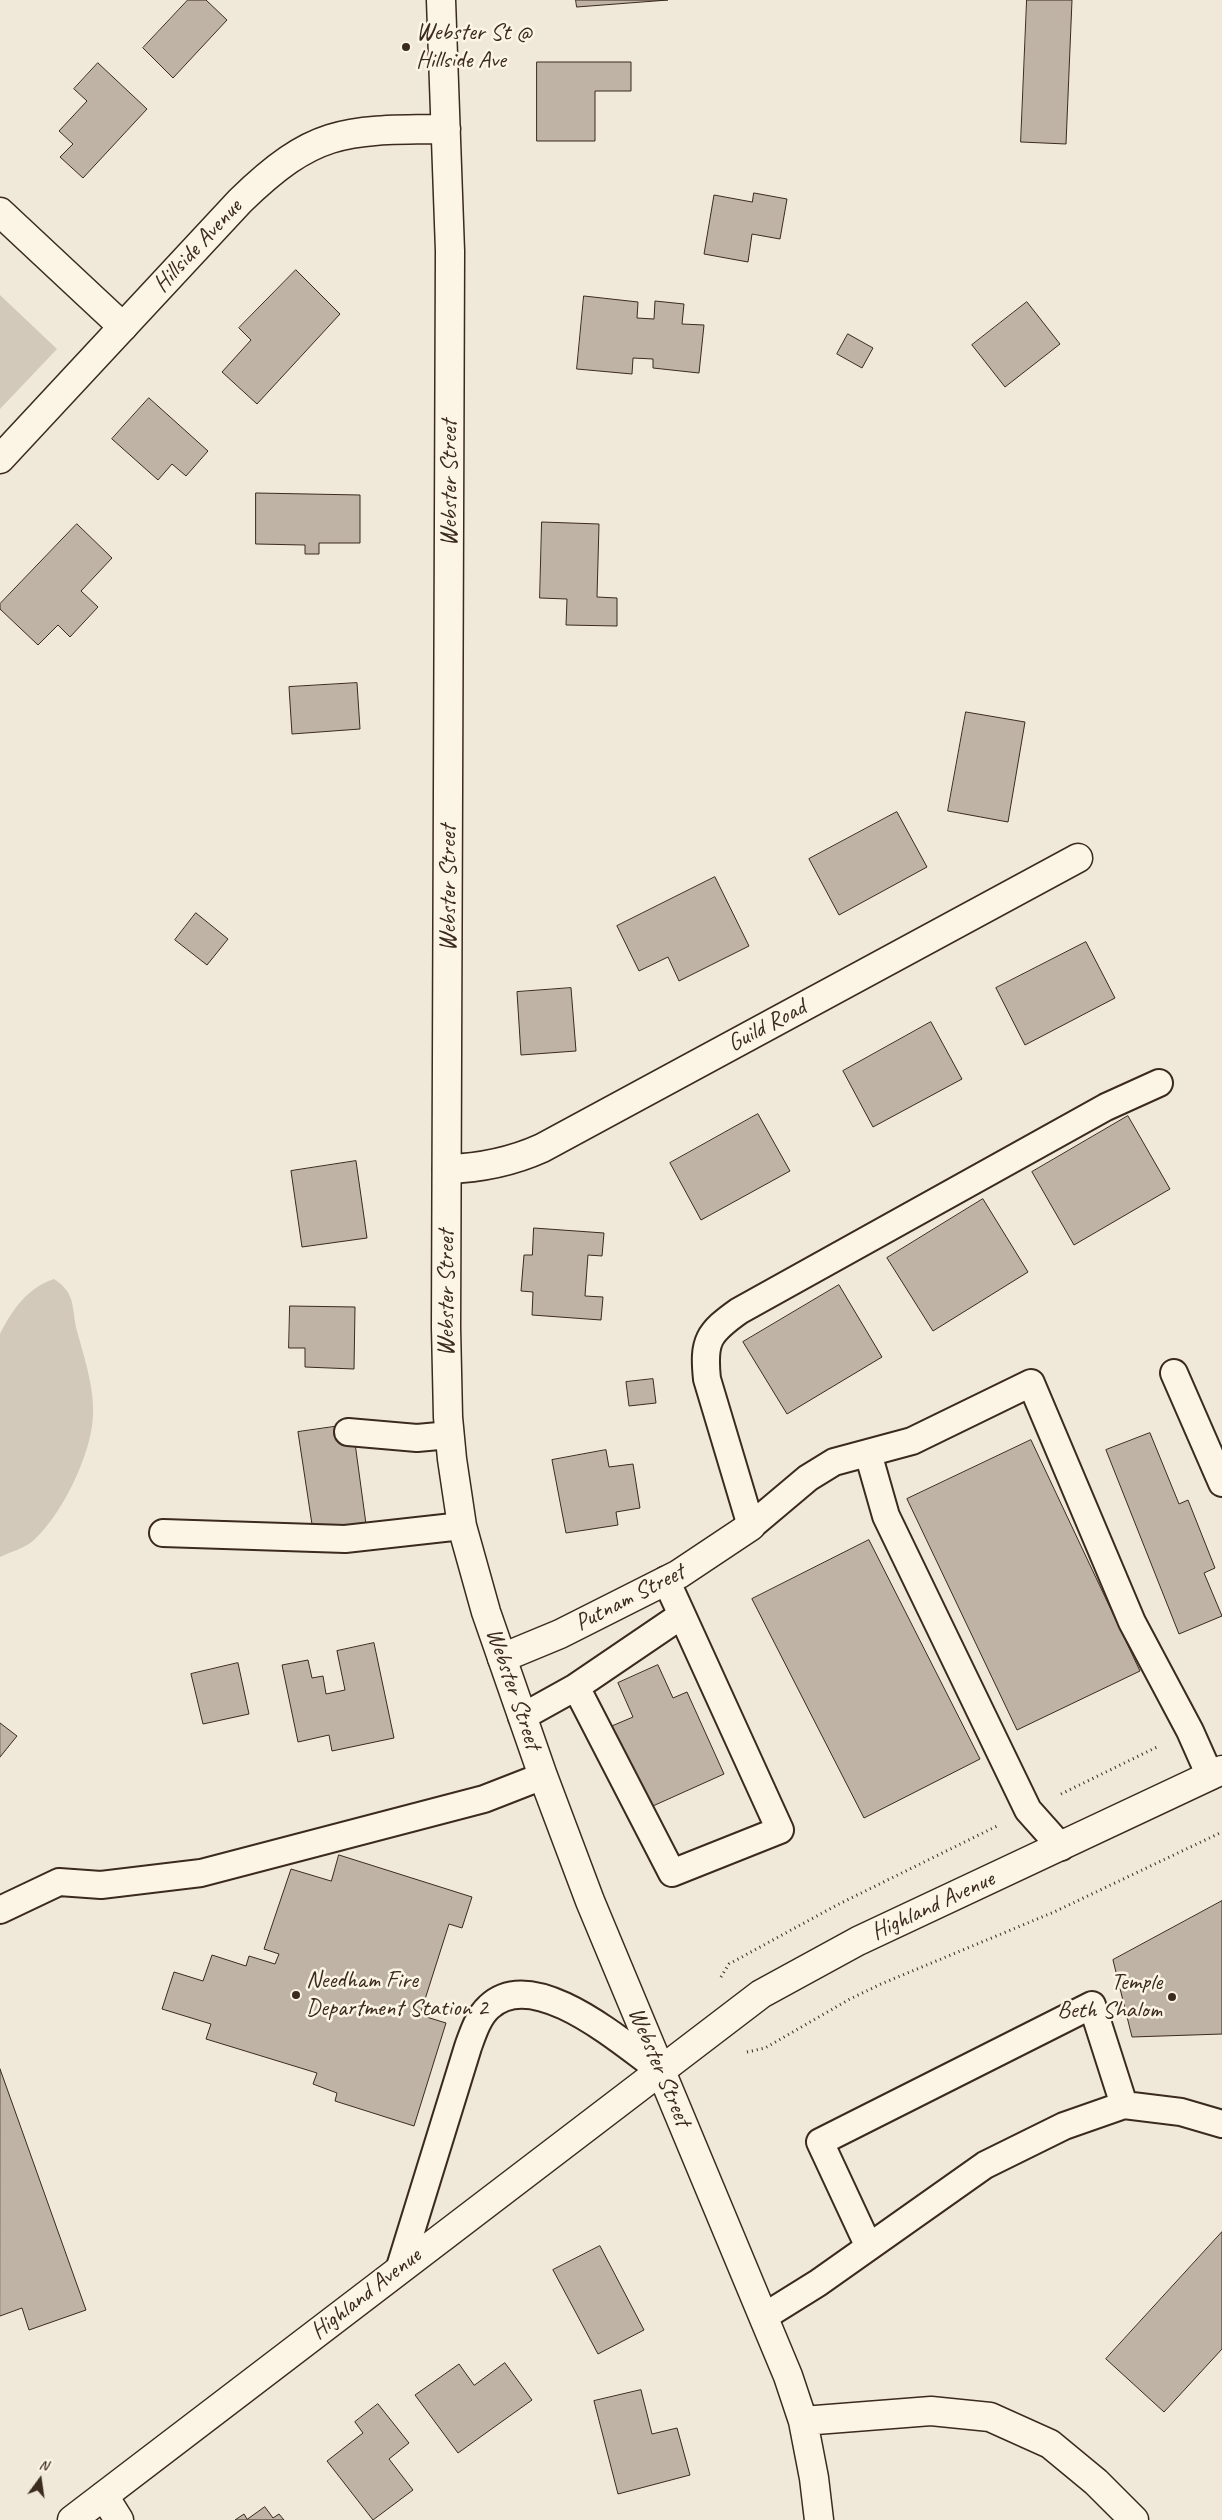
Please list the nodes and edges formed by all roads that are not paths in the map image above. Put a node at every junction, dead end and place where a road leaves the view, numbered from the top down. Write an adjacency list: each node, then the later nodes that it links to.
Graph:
1 (441, 0): 2 (street, Webster Street)
2 (446, 129): 4 (street, Hillside Avenue); 8 (street, Webster Street)
3 (0, 212): 4 (street)
4 (123, 327): 5 (street, Hillside Avenue)
5 (0, 459)
6 (1078, 858): 8 (street, Guild Road)
7 (1159, 1083): 15 (lane)
8 (447, 1169): 11 (street, Webster Street)
9 (1174, 1373): 13 (lane)
10 (348, 1432): 11 (lane)
11 (450, 1435): 14 (street, Webster Street)
12 (868, 1453): 15 (lane); 22 (lane); 24 (lane)
13 (1222, 1483)
14 (462, 1526): 16 (lane); 19 (street, Webster Street)
15 (751, 1526): 17 (street, Putnam Street)
16 (163, 1533)
17 (666, 1580): 18 (lane); 19 (street, Putnam Street)
18 (682, 1615): 20 (lane); 20 (lane)
19 (502, 1658): 21 (street, Webster Street)
20 (576, 1687): 21 (lane)
21 (522, 1716): 23 (street, Webster Street)
22 (1216, 1773): 24 (street, Highland Avenue)
23 (543, 1776): 25 (lane); 26 (street, Webster Street)
24 (1061, 1847): 26 (street, Highland Avenue)
25 (0, 1910)
26 (660, 2070): 30 (street, Highland Avenue); 30 (lane); 31 (street, Webster Street)
27 (1124, 2105): 28 (lane); 29 (lane); 29 (lane)
28 (1222, 2124)
29 (868, 2245): 31 (lane)
30 (400, 2267): 33 (street, Highland Avenue)
31 (765, 2316): 32 (street, Webster Street)
32 (803, 2421): 36 (street, Webster Street); 37 (street)
33 (104, 2496): 34 (street, Highland Avenue); 35 (street)
34 (72, 2520)
35 (119, 2520)
36 (819, 2520)
37 (1134, 2520)

